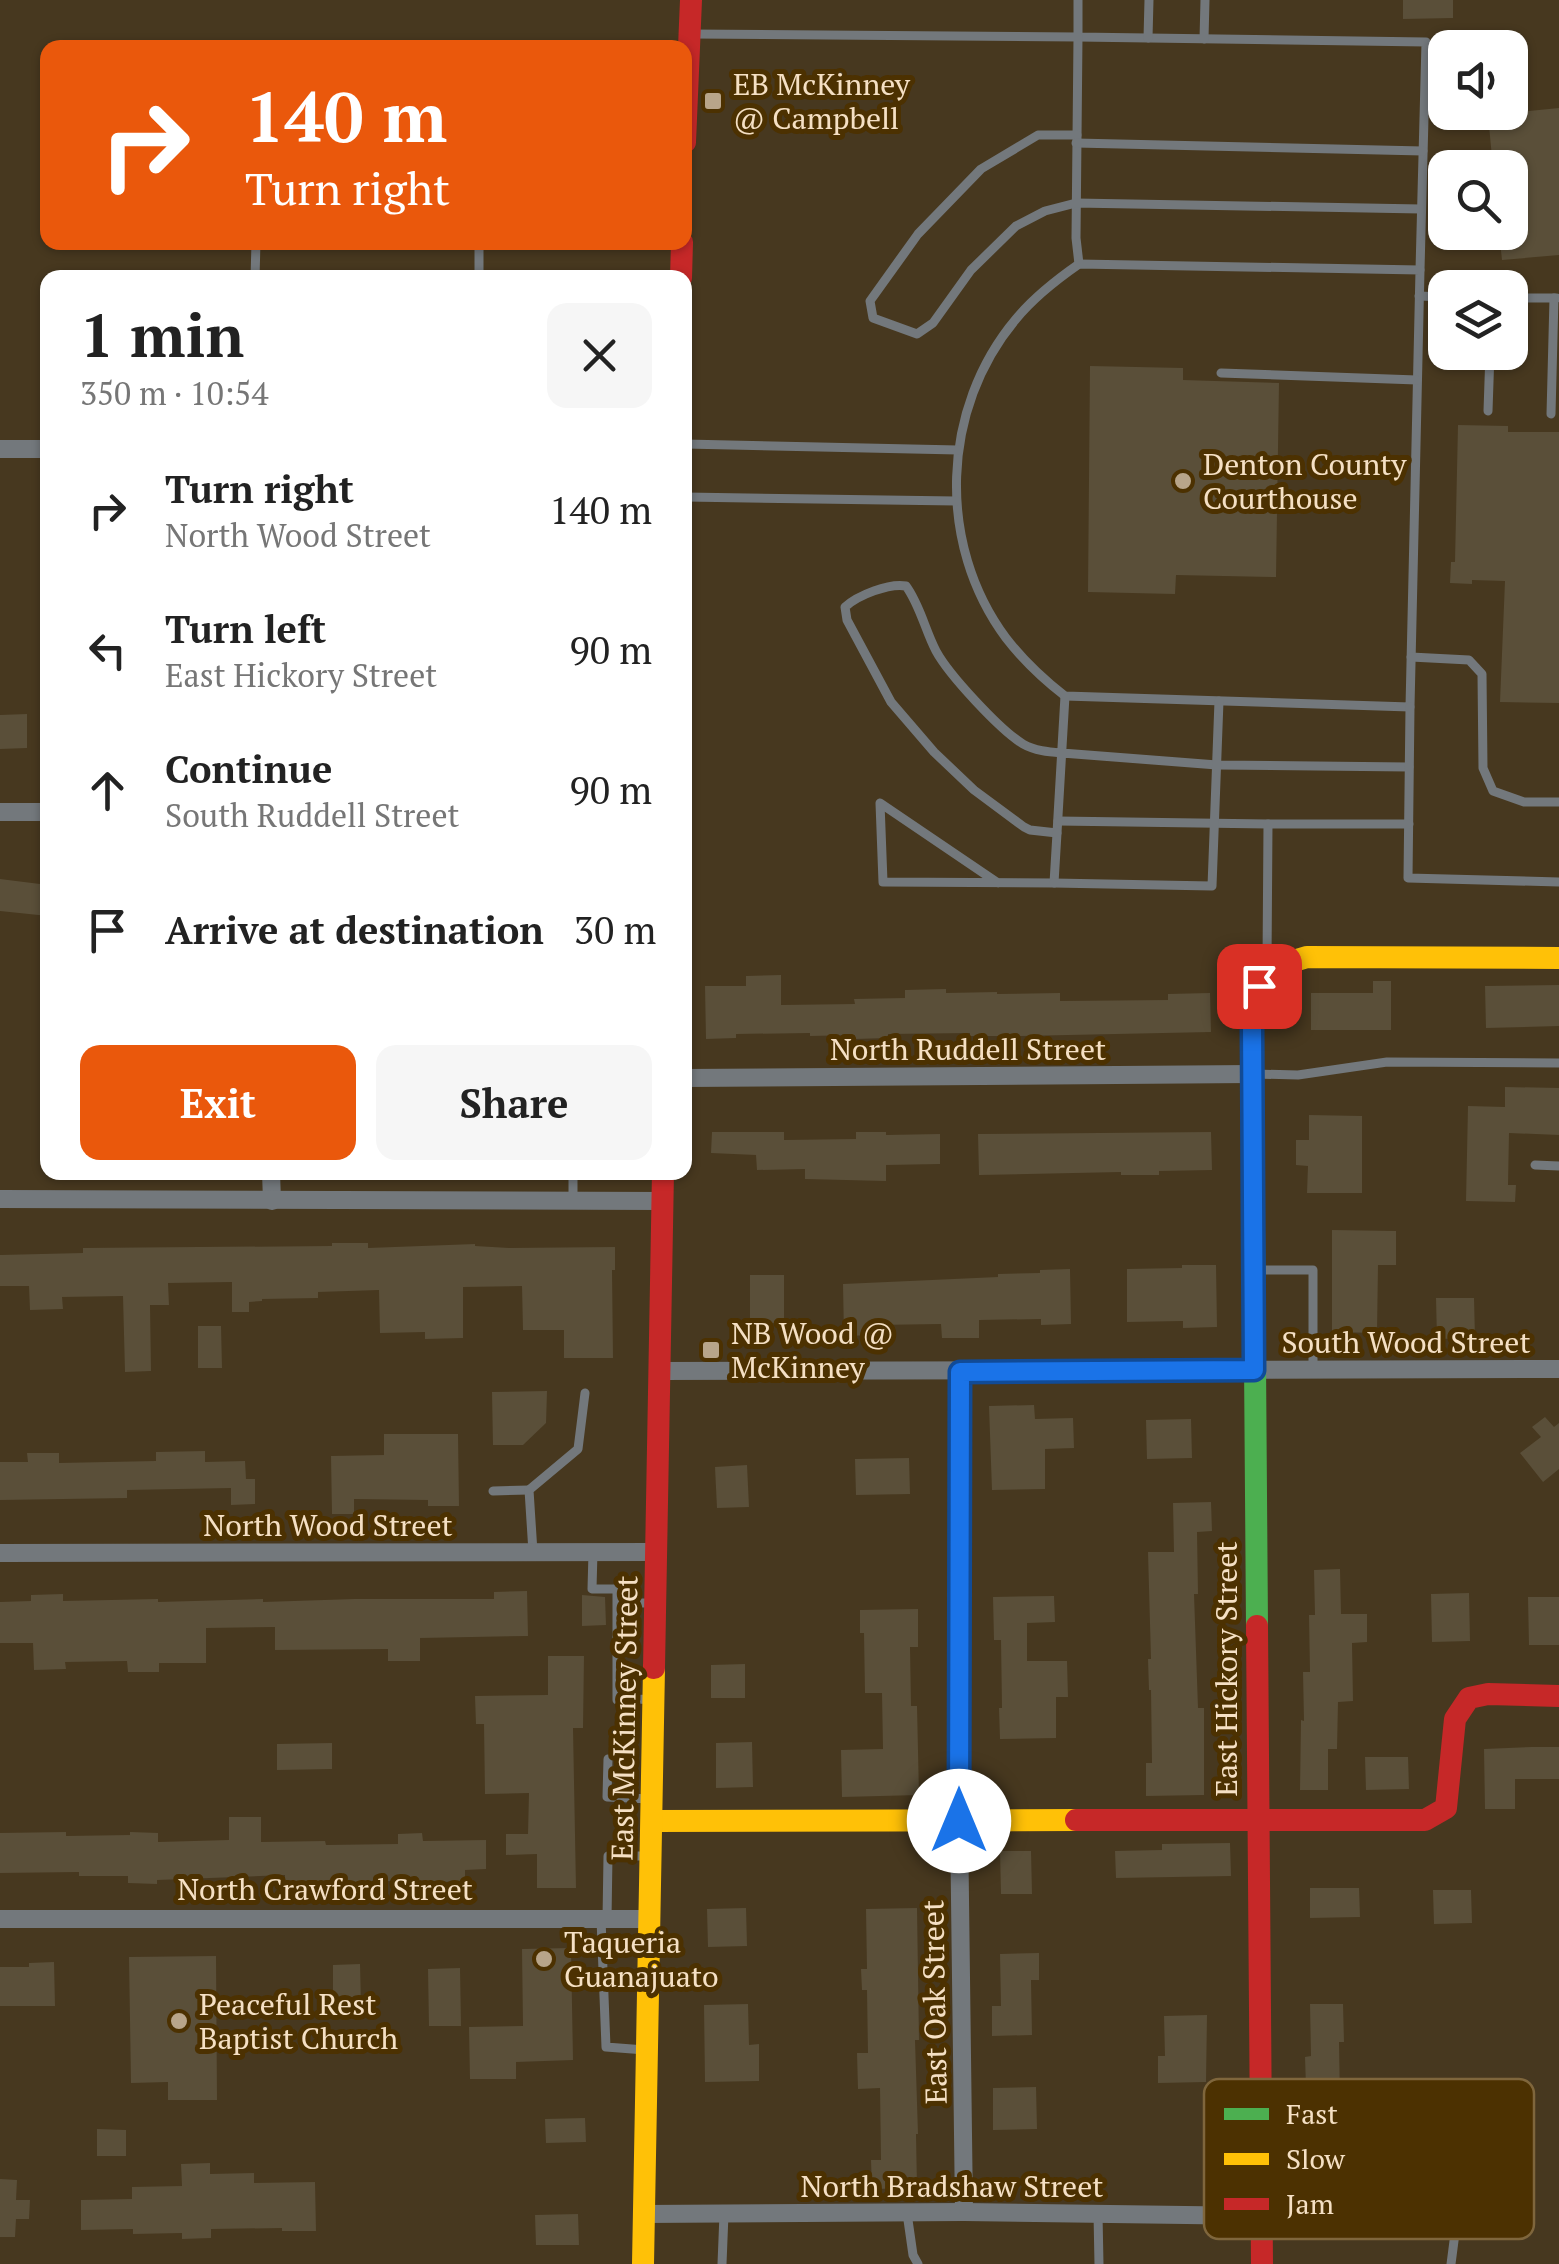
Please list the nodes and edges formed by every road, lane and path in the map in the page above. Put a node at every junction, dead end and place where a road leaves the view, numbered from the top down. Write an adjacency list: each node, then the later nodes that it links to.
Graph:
1 (691, 0): 5 (street)
2 (1078, 0): 6 (lane)
3 (1148, 0): 7 (lane)
4 (1205, 0): 8 (lane)
5 (690, 34): 6 (lane); 9 (street)
6 (1078, 37): 7 (lane); 10 (lane)
7 (1148, 38): 8 (lane)
8 (1204, 39): 11 (lane)
9 (690, 40)
10 (1077, 139): 11 (lane); 12 (lane); 12 (lane)
11 (1423, 152): 13 (lane)
12 (1076, 204): 13 (lane); 14 (lane)
13 (1422, 209): 15 (lane)
14 (1079, 264): 15 (lane); 28 (lane)
15 (1420, 270): 16 (lane)
16 (1419, 296): 17 (lane); 22 (lane)
17 (1428, 296)
18 (1528, 298): 19 (lane)
19 (1557, 298): 24 (lane)
20 (1489, 370): 23 (lane)
21 (1222, 373): 22 (lane)
22 (1418, 380): 31 (lane)
23 (1488, 410)
24 (1551, 414)
25 (692, 444): 28 (lane)
26 (0, 449): 27 (street)
27 (40, 449)
28 (958, 450): 30 (lane)
29 (692, 497): 30 (lane)
30 (956, 501): 32 (lane)
31 (1411, 657): 34 (lane); 38 (lane)
32 (1066, 696): 33 (lane); 35 (lane)
33 (1219, 701): 34 (lane); 36 (lane)
34 (1410, 707): 37 (lane)
35 (1062, 753): 36 (lane); 41 (lane); 45 (lane)
36 (1217, 764): 37 (lane); 42 (lane)
37 (1410, 767): 44 (lane)
38 (1559, 802)
39 (0, 812): 40 (street)
40 (40, 812)
41 (1058, 821): 42 (lane); 45 (lane)
42 (1214, 822): 43 (lane); 48 (lane)
43 (1268, 824): 44 (lane); 50 (lane)
44 (1408, 824): 46 (lane)
45 (1057, 832): 48 (lane)
46 (1559, 882)
47 (998, 883): 47 (lane); 48 (lane)
48 (1054, 884)
49 (1559, 958): 50 (street)
50 (1272, 972): 52 (street, East Hickory Street)
51 (1559, 1062): 52 (lane)
52 (1252, 1074): 53 (street, North Ruddell Street); 63 (street, East Hickory Street)
53 (692, 1078)
54 (1535, 1165): 55 (lane)
55 (1559, 1166)
56 (272, 1180): 60 (street)
57 (573, 1180): 61 (lane)
58 (663, 1180): 62 (street, East McKinney Street)
59 (0, 1200): 60 (street)
60 (272, 1201): 61 (street)
61 (573, 1201): 62 (street)
62 (662, 1201): 67 (street, East McKinney Street)
63 (1253, 1270): 65 (street, East Hickory Street); 66 (lane)
64 (1559, 1369): 66 (street, South Wood Street)
65 (1254, 1370): 66 (street, South Wood Street); 68 (street); 82 (street, East Hickory Street)
66 (1313, 1370)
67 (659, 1371): 68 (street); 74 (street, East McKinney Street)
68 (960, 1372): 83 (street, East Oak Street)
69 (584, 1393): 70 (lane)
70 (529, 1490): 71 (lane); 72 (lane)
71 (493, 1491)
72 (533, 1552): 73 (street, North Wood Street); 75 (street, North Wood Street)
73 (593, 1552): 74 (street, North Wood Street); 76 (lane)
74 (656, 1552): 77 (street, East McKinney Street)
75 (0, 1553)
76 (618, 1603): 77 (lane); 79 (lane)
77 (654, 1603): 79 (street, East McKinney Street)
78 (1559, 1696): 82 (street)
79 (654, 1700): 81 (street, East McKinney Street)
80 (608, 1759): 81 (lane)
81 (652, 1810): 83 (street); 84 (street, East McKinney Street)
82 (1258, 1820): 83 (street); 89 (street, East Hickory Street)
83 (959, 1821): 91 (street, East Oak Street)
84 (652, 1856): 86 (lane); 87 (street, East McKinney Street)
85 (0, 1919): 86 (street, North Crawford Street)
86 (604, 1919): 87 (street, North Crawford Street); 88 (lane)
87 (651, 1919): 88 (street, East McKinney Street)
88 (648, 2050): 92 (street, East McKinney Street)
89 (1260, 2079)
90 (907, 2212): 91 (street, North Bradshaw Street); 93 (street, North Bradshaw Street); 100 (lane)
91 (964, 2212): 94 (street, North Bradshaw Street)
92 (643, 2214): 93 (street, North Bradshaw Street); 98 (street, East McKinney Street)
93 (724, 2214): 99 (lane)
94 (1098, 2214): 95 (street, North Bradshaw Street); 101 (lane)
95 (1204, 2215)
96 (1261, 2239): 102 (street, East Hickory Street)
97 (1454, 2239): 103 (lane)
98 (642, 2264)
99 (722, 2264)
100 (918, 2264)
101 (1099, 2264)
102 (1262, 2264)
103 (1451, 2264)

